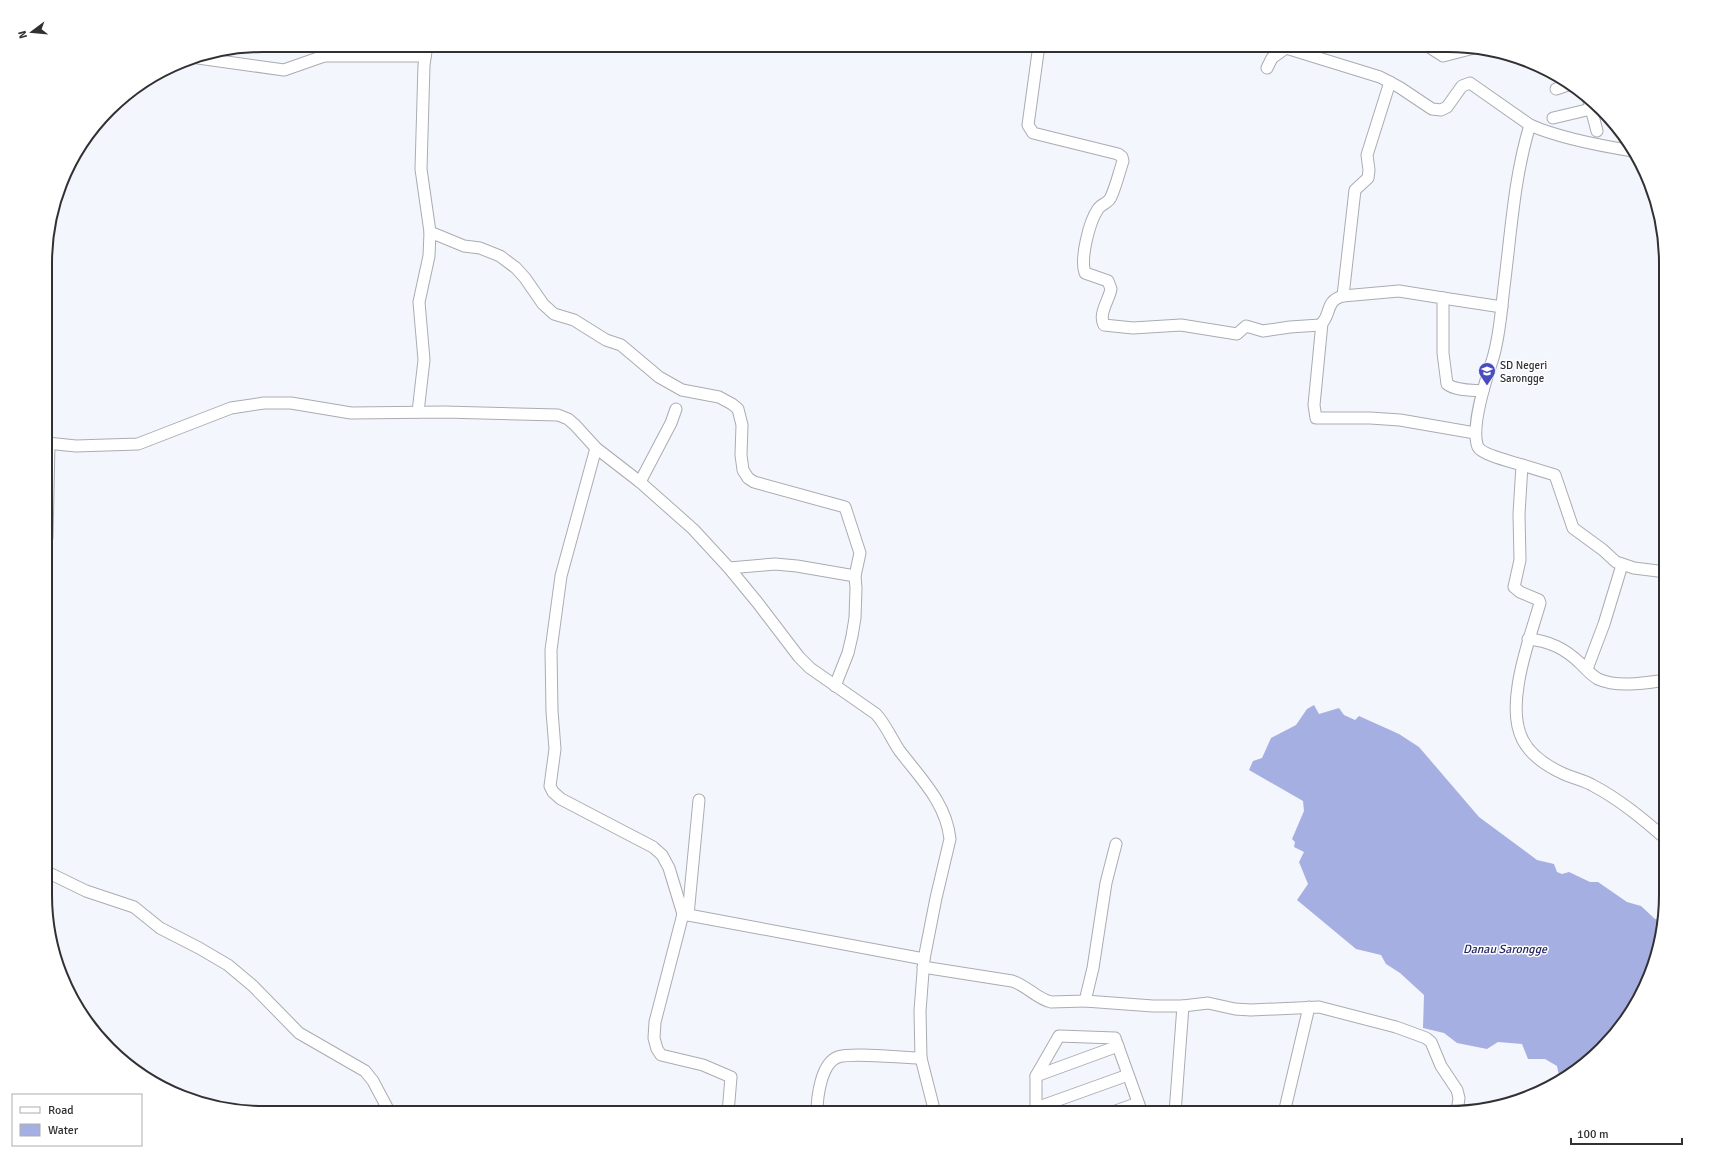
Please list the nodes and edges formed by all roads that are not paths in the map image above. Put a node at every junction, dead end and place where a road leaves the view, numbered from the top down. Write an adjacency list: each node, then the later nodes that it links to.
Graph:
1 (323, 52): 9 (street)
2 (392, 52): 9 (street)
3 (426, 52): 20 (street)
4 (1038, 52): 24 (street)
5 (1279, 52): 11 (street)
6 (1300, 52): 12 (street)
7 (1437, 52): 8 (street)
8 (1458, 52)
9 (324, 56): 10 (street)
10 (207, 59)
11 (1267, 68)
12 (1390, 82): 17 (street); 21 (street)
13 (1563, 87): 14 (street)
14 (1556, 89)
15 (1591, 109): 16 (street); 18 (street)
16 (1553, 118)
17 (1530, 125): 19 (street); 23 (street)
18 (1597, 131)
19 (1626, 150)
20 (430, 232): 27 (street); 36 (street)
21 (1343, 296): 22 (street); 24 (street)
22 (1443, 298): 23 (street); 25 (street)
23 (1502, 307): 25 (street)
24 (1322, 323): 28 (street)
25 (1483, 391): 28 (street)
26 (676, 409): 32 (street)
27 (418, 412): 29 (street); 30 (street)
28 (1475, 433): 31 (street)
29 (52, 443)
30 (596, 448): 32 (street); 45 (street)
31 (1522, 465): 33 (street); 37 (street)
32 (640, 482): 34 (street)
33 (1622, 565): 35 (street); 38 (street)
34 (730, 568): 36 (street); 40 (street)
35 (1659, 571)
36 (855, 576): 40 (street)
37 (1528, 639): 38 (street); 42 (street)
38 (1587, 669): 39 (street)
39 (1659, 681)
40 (835, 686): 46 (street)
41 (699, 800): 45 (street)
42 (1659, 833)
43 (1116, 844): 47 (street)
44 (52, 874): 54 (street)
45 (685, 915): 46 (street); 55 (street)
46 (924, 963): 47 (street); 51 (street)
47 (1085, 1001): 48 (street)
48 (1183, 1006): 49 (street); 61 (street)
49 (1309, 1007): 62 (street); 63 (street)
50 (1118, 1046): 52 (street); 53 (street); 53 (street)
51 (921, 1058): 56 (street); 57 (street)
52 (1128, 1074): 59 (street); 60 (street)
53 (1036, 1076): 58 (street)
54 (386, 1106)
55 (729, 1106)
56 (817, 1106)
57 (933, 1106)
58 (1036, 1106)
59 (1046, 1106)
60 (1139, 1106)
61 (1176, 1106)
62 (1286, 1106)
63 (1458, 1106)

